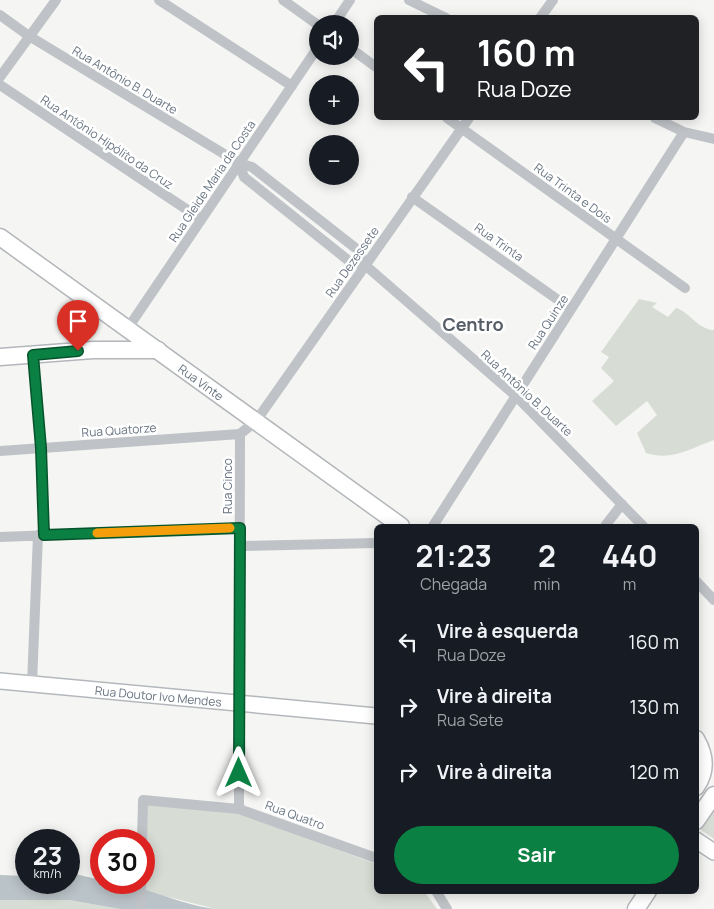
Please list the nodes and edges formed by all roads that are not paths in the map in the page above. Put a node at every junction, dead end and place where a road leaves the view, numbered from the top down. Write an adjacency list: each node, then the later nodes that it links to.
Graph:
1 (56, 0): 12 (street)
2 (159, 0): 18 (street)
3 (283, 0): 11 (street)
4 (350, 0): 8 (street)
5 (409, 0): 9 (street)
6 (553, 0): 10 (street)
7 (0, 15): 12 (street, Rua Antônio B. Duarte)
8 (340, 15)
9 (440, 15)
10 (542, 15)
11 (309, 19)
12 (30, 36): 16 (street); 25 (street, Rua Antônio B. Duarte)
13 (359, 55): 15 (street)
14 (309, 61): 18 (street, Rua Gleide Maria da Costa)
15 (374, 66)
16 (0, 77)
17 (0, 85): 27 (street, Rua Antônio Hipólito da Cruz)
18 (292, 86): 25 (street, Rua Gleide Maria da Costa)
19 (450, 120): 22 (street, Rua Trinta e Dois)
20 (467, 120): 22 (street, Rua Dezessete)
21 (659, 120): 23 (street)
22 (461, 128): 26 (street, Rua Dezessete); 29 (street, Rua Trinta e Dois)
23 (684, 132): 24 (street); 29 (street, Rua Quinze)
24 (714, 139)
25 (239, 163): 27 (street, Rua Gleide Maria da Costa); 30 (street, Rua Antônio B. Duarte)
26 (412, 197): 30 (street, Rua Dezessete); 32 (street, Rua Trinta)
27 (201, 219): 33 (street, Rua Gleide Maria da Costa)
28 (0, 237): 33 (main road, Rua Vinte)
29 (616, 239): 31 (street, Rua Trinta e Dois); 32 (street, Rua Quinze)
30 (364, 265): 38 (street, Rua Antônio B. Duarte); 39 (street, Rua Dezessete)
31 (685, 288)
32 (572, 309): 38 (street, Rua Quinze)
33 (128, 328): 34 (main road); 35 (main road, Rua Vinte)
34 (93, 350): 35 (main road); 36 (main road)
35 (158, 350): 39 (main road, Rua Vinte)
36 (33, 355): 37 (main road); 41 (street)
37 (0, 357)
38 (516, 396): 43 (street, Rua Antônio B. Duarte); 45 (street, Rua Quinze)
39 (256, 421): 40 (street, Rua Dezessete); 44 (main road, Rua Vinte)
40 (240, 434): 41 (street, Rua Quatorze); 48 (street, Rua Cinco)
41 (41, 448): 42 (street, Rua Quatorze); 49 (street)
42 (0, 451)
43 (622, 504): 46 (street); 47 (street, Rua Antônio B. Duarte)
44 (398, 524)
45 (434, 524)
46 (607, 524)
47 (641, 524)
48 (240, 528): 49 (street); 52 (street, Rua Cinco)
49 (41, 535): 50 (street); 56 (street)
50 (0, 537)
51 (374, 544): 52 (street)
52 (240, 546): 57 (street, Rua Cinco)
53 (699, 585): 54 (street)
54 (714, 600)
55 (0, 681): 56 (street, Rua Doutor Ivo Mendes)
56 (32, 684): 57 (street, Rua Doutor Ivo Mendes)
57 (239, 702): 58 (street, Rua Doutor Ivo Mendes); 64 (street, Rua Cinco)
58 (374, 716)
59 (699, 741): 61 (main road)
60 (699, 746): 62 (main road)
61 (714, 752)
62 (702, 781): 63 (main road)
63 (712, 797): 65 (main road)
64 (239, 808): 66 (street, Rua Quatro); 69 (street, Rua Quatro)
65 (699, 816)
66 (142, 829)
67 (699, 842): 68 (street)
68 (714, 852)
69 (374, 857)
70 (141, 894): 73 (street)
71 (438, 894): 74 (street)
72 (646, 894): 75 (main road)
73 (140, 909)
74 (447, 909)
75 (636, 909)

